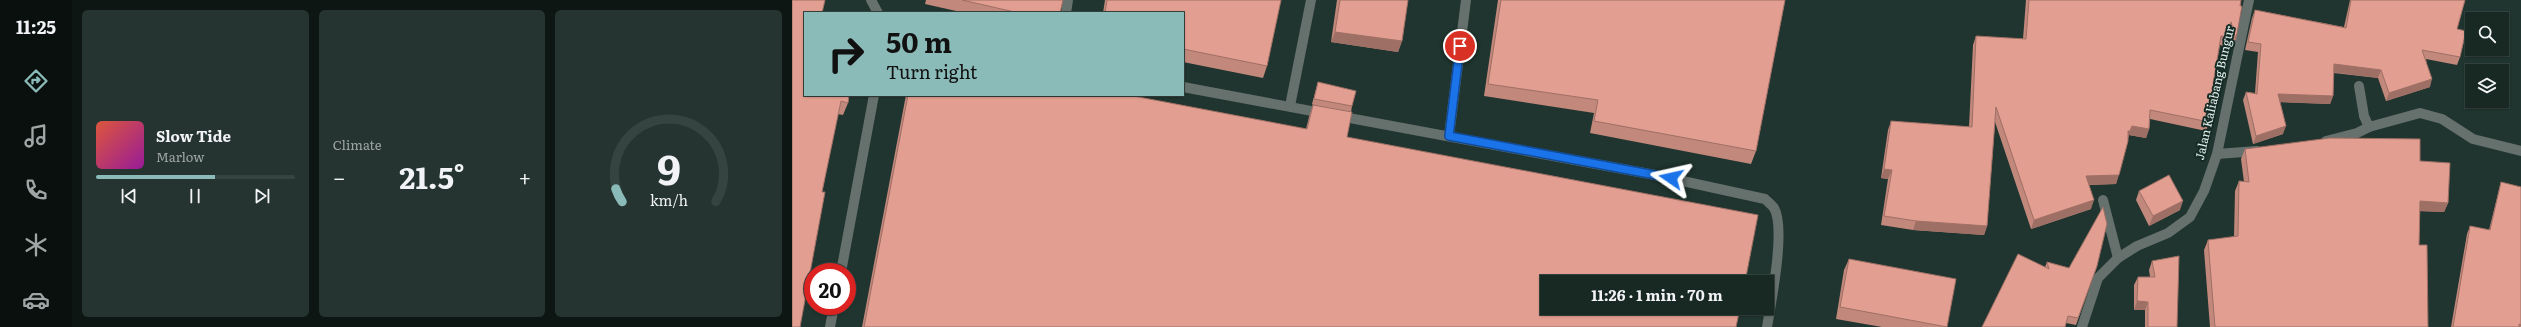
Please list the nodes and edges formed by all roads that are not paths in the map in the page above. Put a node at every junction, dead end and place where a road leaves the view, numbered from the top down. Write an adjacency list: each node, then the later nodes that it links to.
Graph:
1 (871, 0): 6 (street)
2 (1068, 0): 7 (street)
3 (1311, 0): 11 (street)
4 (1466, 0): 13 (street)
5 (2249, 0): 17 (street, Jalan Kaliabang Bungur)
6 (877, 12)
7 (1066, 12)
8 (2359, 86): 12 (street)
9 (1184, 87): 11 (street)
10 (874, 96): 20 (street)
11 (1290, 106): 13 (street)
12 (2369, 126): 14 (street); 16 (street)
13 (1449, 136): 23 (street)
14 (2314, 144)
15 (2270, 149): 17 (street)
16 (2521, 152)
17 (2217, 154): 19 (street, Jalan Kaliabang Bungur)
18 (2103, 200): 19 (street)
19 (2118, 258): 24 (street, Jalan Kaliabang Bungur)
20 (843, 263)
21 (832, 315): 22 (street)
22 (830, 327)
23 (1767, 327)
24 (2082, 327)

